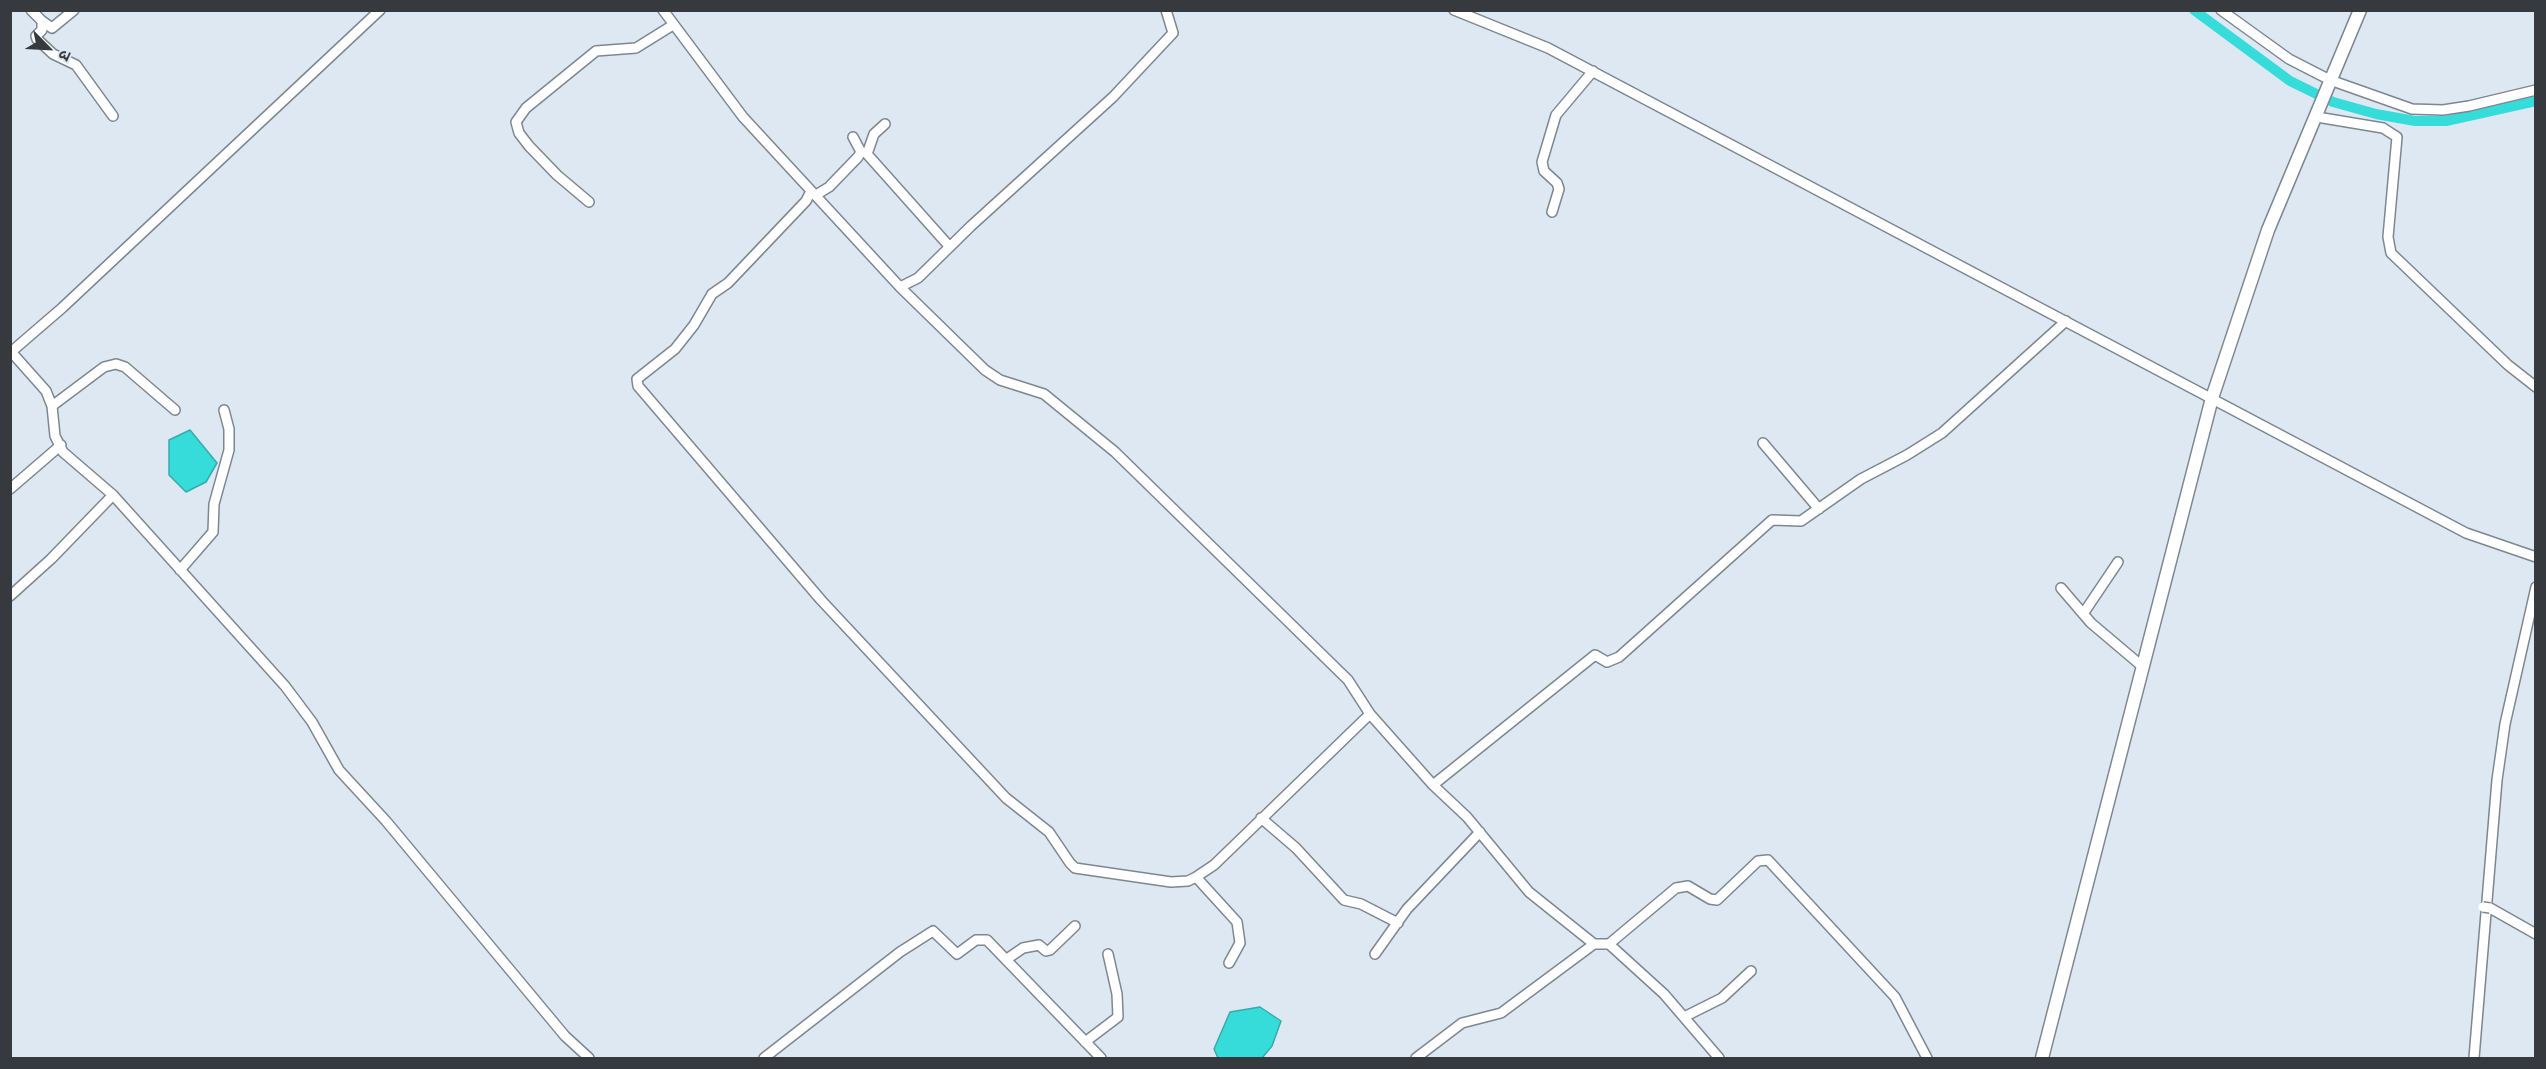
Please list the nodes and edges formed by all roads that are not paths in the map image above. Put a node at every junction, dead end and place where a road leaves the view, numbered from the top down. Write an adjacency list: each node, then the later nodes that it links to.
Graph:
1 (31, 10): 9 (street)
2 (74, 10): 9 (street)
3 (380, 10): 24 (street)
4 (663, 10): 10 (street)
5 (1166, 10): 21 (street)
6 (1454, 10): 11 (street)
7 (2221, 10): 12 (street)
8 (2360, 10): 12 (street)
9 (42, 21): 15 (street)
10 (673, 25): 18 (street); 19 (street)
11 (1593, 71): 20 (street); 23 (street)
12 (2327, 85): 13 (street); 14 (street)
13 (2535, 90)
14 (2317, 111): 25 (street); 26 (street)
15 (113, 116)
16 (885, 124): 21 (street)
17 (853, 137): 18 (street)
18 (814, 193): 22 (street); 47 (street)
19 (589, 202)
20 (1552, 212)
21 (949, 246): 22 (street)
22 (900, 287): 43 (street)
23 (2066, 321): 26 (street); 34 (street)
24 (11, 354): 27 (street)
25 (2535, 387)
26 (2212, 398): 35 (street); 42 (street)
27 (52, 406): 28 (street); 31 (street)
28 (175, 410)
29 (224, 410): 37 (street)
30 (1763, 443): 34 (street)
31 (62, 445): 32 (street); 33 (street)
32 (10, 489)
33 (113, 495): 37 (street); 40 (street)
34 (1820, 509): 44 (street)
35 (2535, 557)
36 (2118, 562): 41 (street)
37 (180, 570): 61 (street)
38 (2535, 587): 48 (street)
39 (2061, 588): 41 (street)
40 (10, 596)
41 (2083, 614): 42 (street)
42 (2143, 667): 67 (street)
43 (1370, 714): 44 (street); 45 (street)
44 (1433, 785): 46 (street)
45 (1261, 818): 47 (street); 49 (street)
46 (1480, 832): 49 (street); 52 (street)
47 (1196, 877): 57 (street)
48 (2486, 907): 51 (street); 68 (street)
49 (1398, 923): 55 (street)
50 (1075, 926): 56 (street)
51 (2535, 934)
52 (1594, 944): 53 (street); 64 (street)
53 (1609, 944): 59 (street); 66 (street)
54 (1108, 954): 60 (street)
55 (1375, 954)
56 (1007, 959): 60 (street); 62 (street)
57 (1229, 963)
58 (1751, 971): 59 (street)
59 (1684, 1017): 65 (street)
60 (1085, 1042): 63 (street)
61 (589, 1059)
62 (764, 1059)
63 (1101, 1059)
64 (1416, 1059)
65 (1719, 1059)
66 (1927, 1059)
67 (2042, 1059)
68 (2474, 1059)

